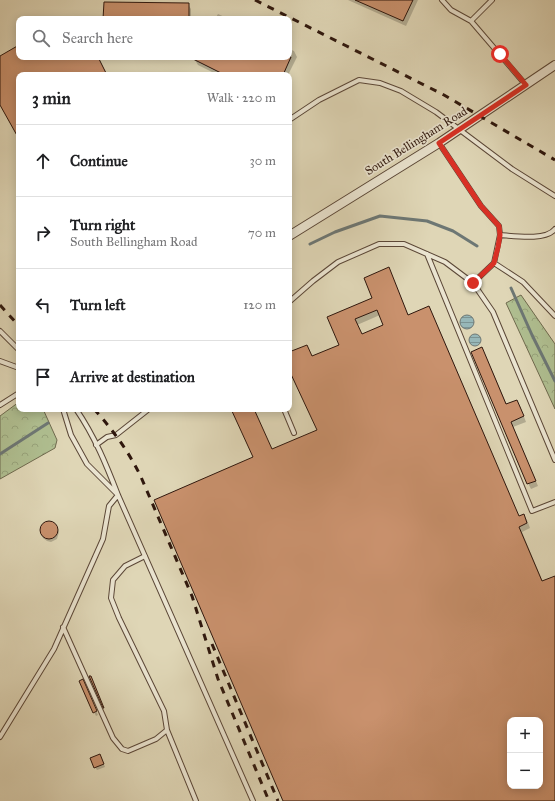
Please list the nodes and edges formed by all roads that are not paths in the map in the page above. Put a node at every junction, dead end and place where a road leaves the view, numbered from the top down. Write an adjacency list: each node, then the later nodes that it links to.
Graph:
1 (442, 0): 3 (lane)
2 (492, 0): 3 (lane)
3 (471, 21): 5 (lane)
4 (554, 67): 5 (street, South Bellingham Road)
5 (526, 85): 7 (street, South Bellingham Road)
6 (292, 118): 7 (lane)
7 (459, 129): 8 (street, South Bellingham Road); 9 (lane)
8 (439, 143): 11 (street, South Bellingham Road); 12 (lane)
9 (555, 196)
10 (555, 229): 12 (lane)
11 (292, 234)
12 (500, 235): 14 (lane)
13 (427, 254): 15 (lane); 16 (lane); 32 (lane)
14 (494, 263): 15 (lane); 17 (lane)
15 (473, 283): 30 (lane)
16 (292, 299)
17 (555, 316)
18 (0, 331): 19 (lane)
19 (16, 347)
20 (0, 361): 21 (lane)
21 (16, 367)
22 (16, 395): 23 (lane)
23 (0, 405)
24 (64, 412): 31 (lane)
25 (78, 412): 29 (lane)
26 (145, 412): 29 (lane)
27 (285, 412): 28 (lane)
28 (294, 432)
29 (96, 445): 31 (lane)
30 (555, 460)
31 (118, 495): 33 (lane); 34 (lane)
32 (555, 502)
33 (145, 556): 35 (lane); 38 (lane)
34 (63, 627): 35 (lane); 36 (lane)
35 (167, 730): 37 (lane)
36 (0, 737)
37 (196, 801)
38 (253, 801)

